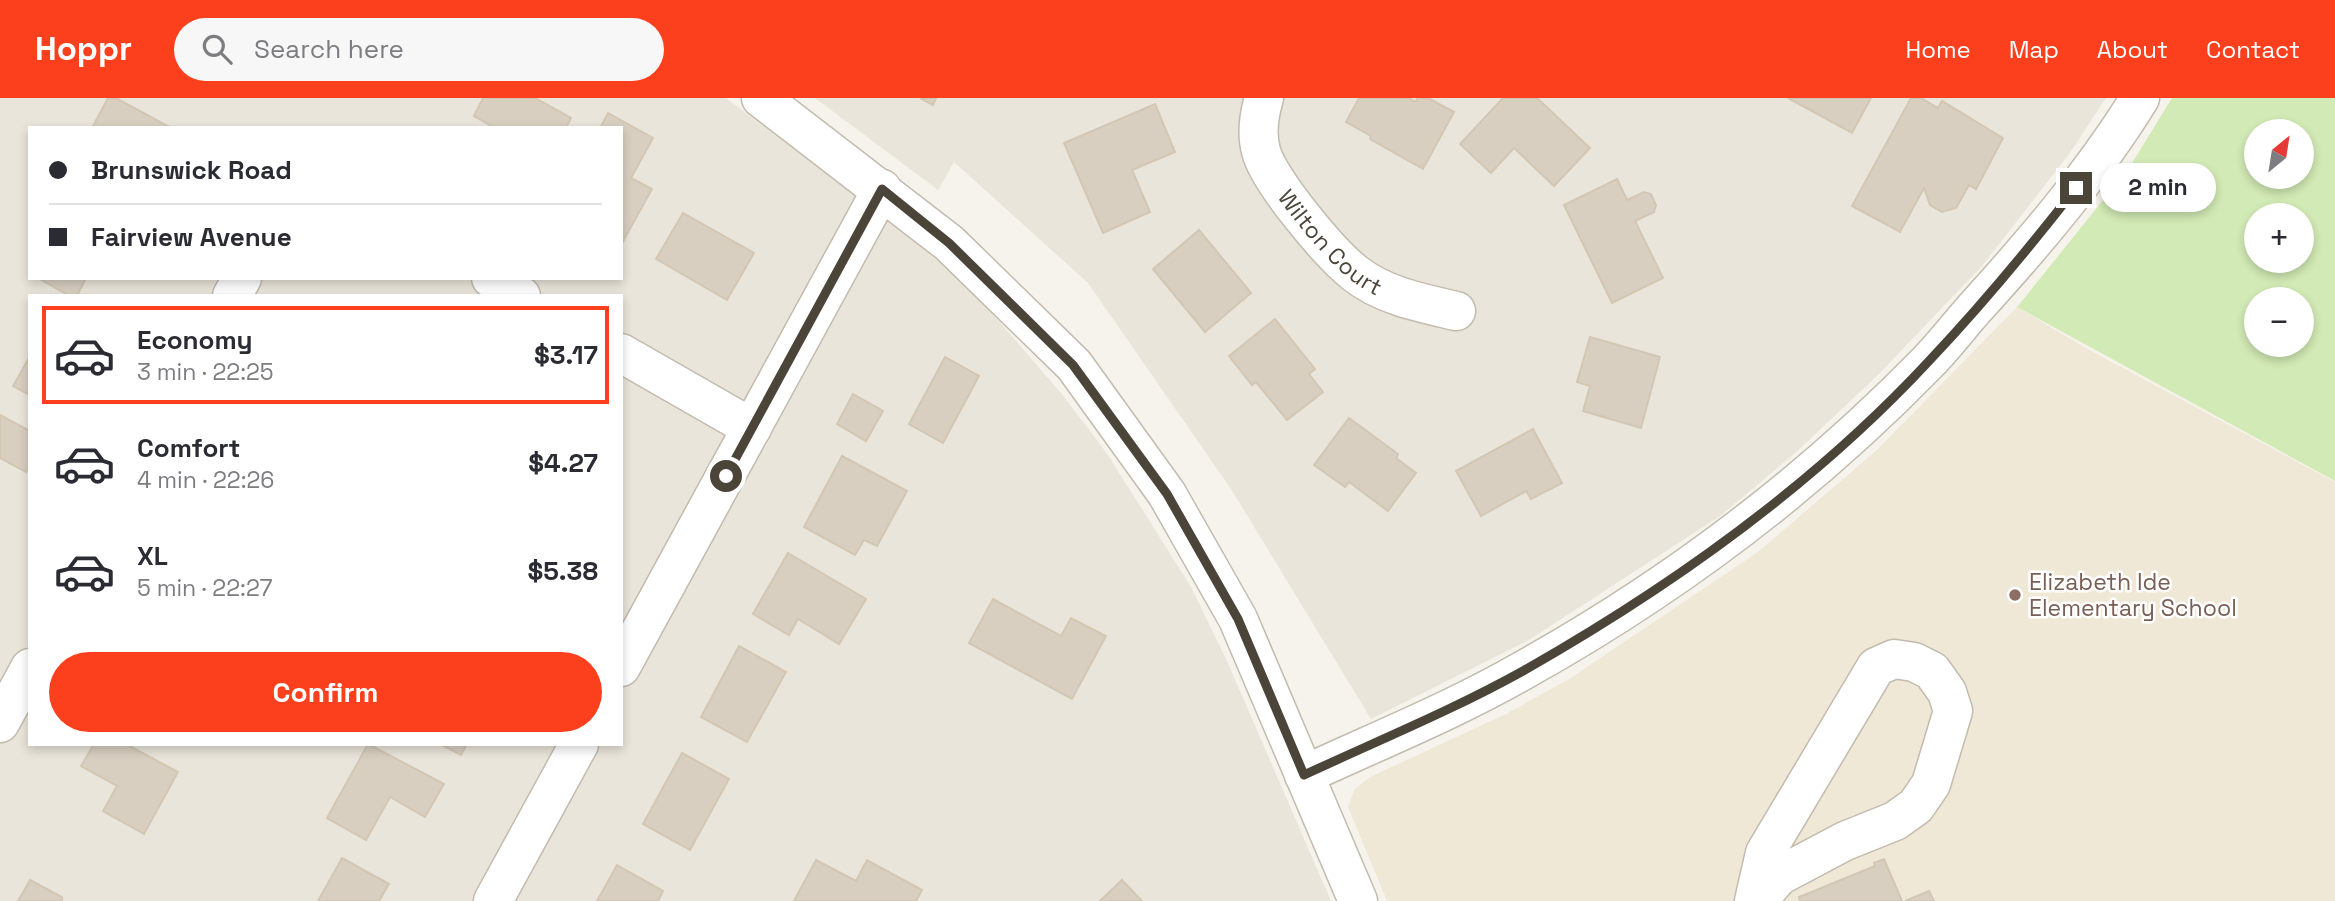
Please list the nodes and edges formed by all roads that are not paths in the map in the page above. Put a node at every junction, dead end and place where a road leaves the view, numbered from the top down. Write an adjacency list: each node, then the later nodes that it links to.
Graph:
1 (761, 98): 4 (street)
2 (2132, 101): 14 (street)
3 (1261, 109): 7 (street, Wilton Court)
4 (882, 189): 9 (street); 14 (street)
5 (494, 280): 6 (street)
6 (518, 294)
7 (1456, 311)
8 (623, 354): 9 (street)
9 (752, 428): 10 (street)
10 (623, 663)
11 (28, 672): 12 (street)
12 (0, 723)
13 (578, 746): 15 (street)
14 (1304, 775): 16 (street)
15 (493, 901)
16 (1358, 901)
17 (1756, 901): 17 (street)

